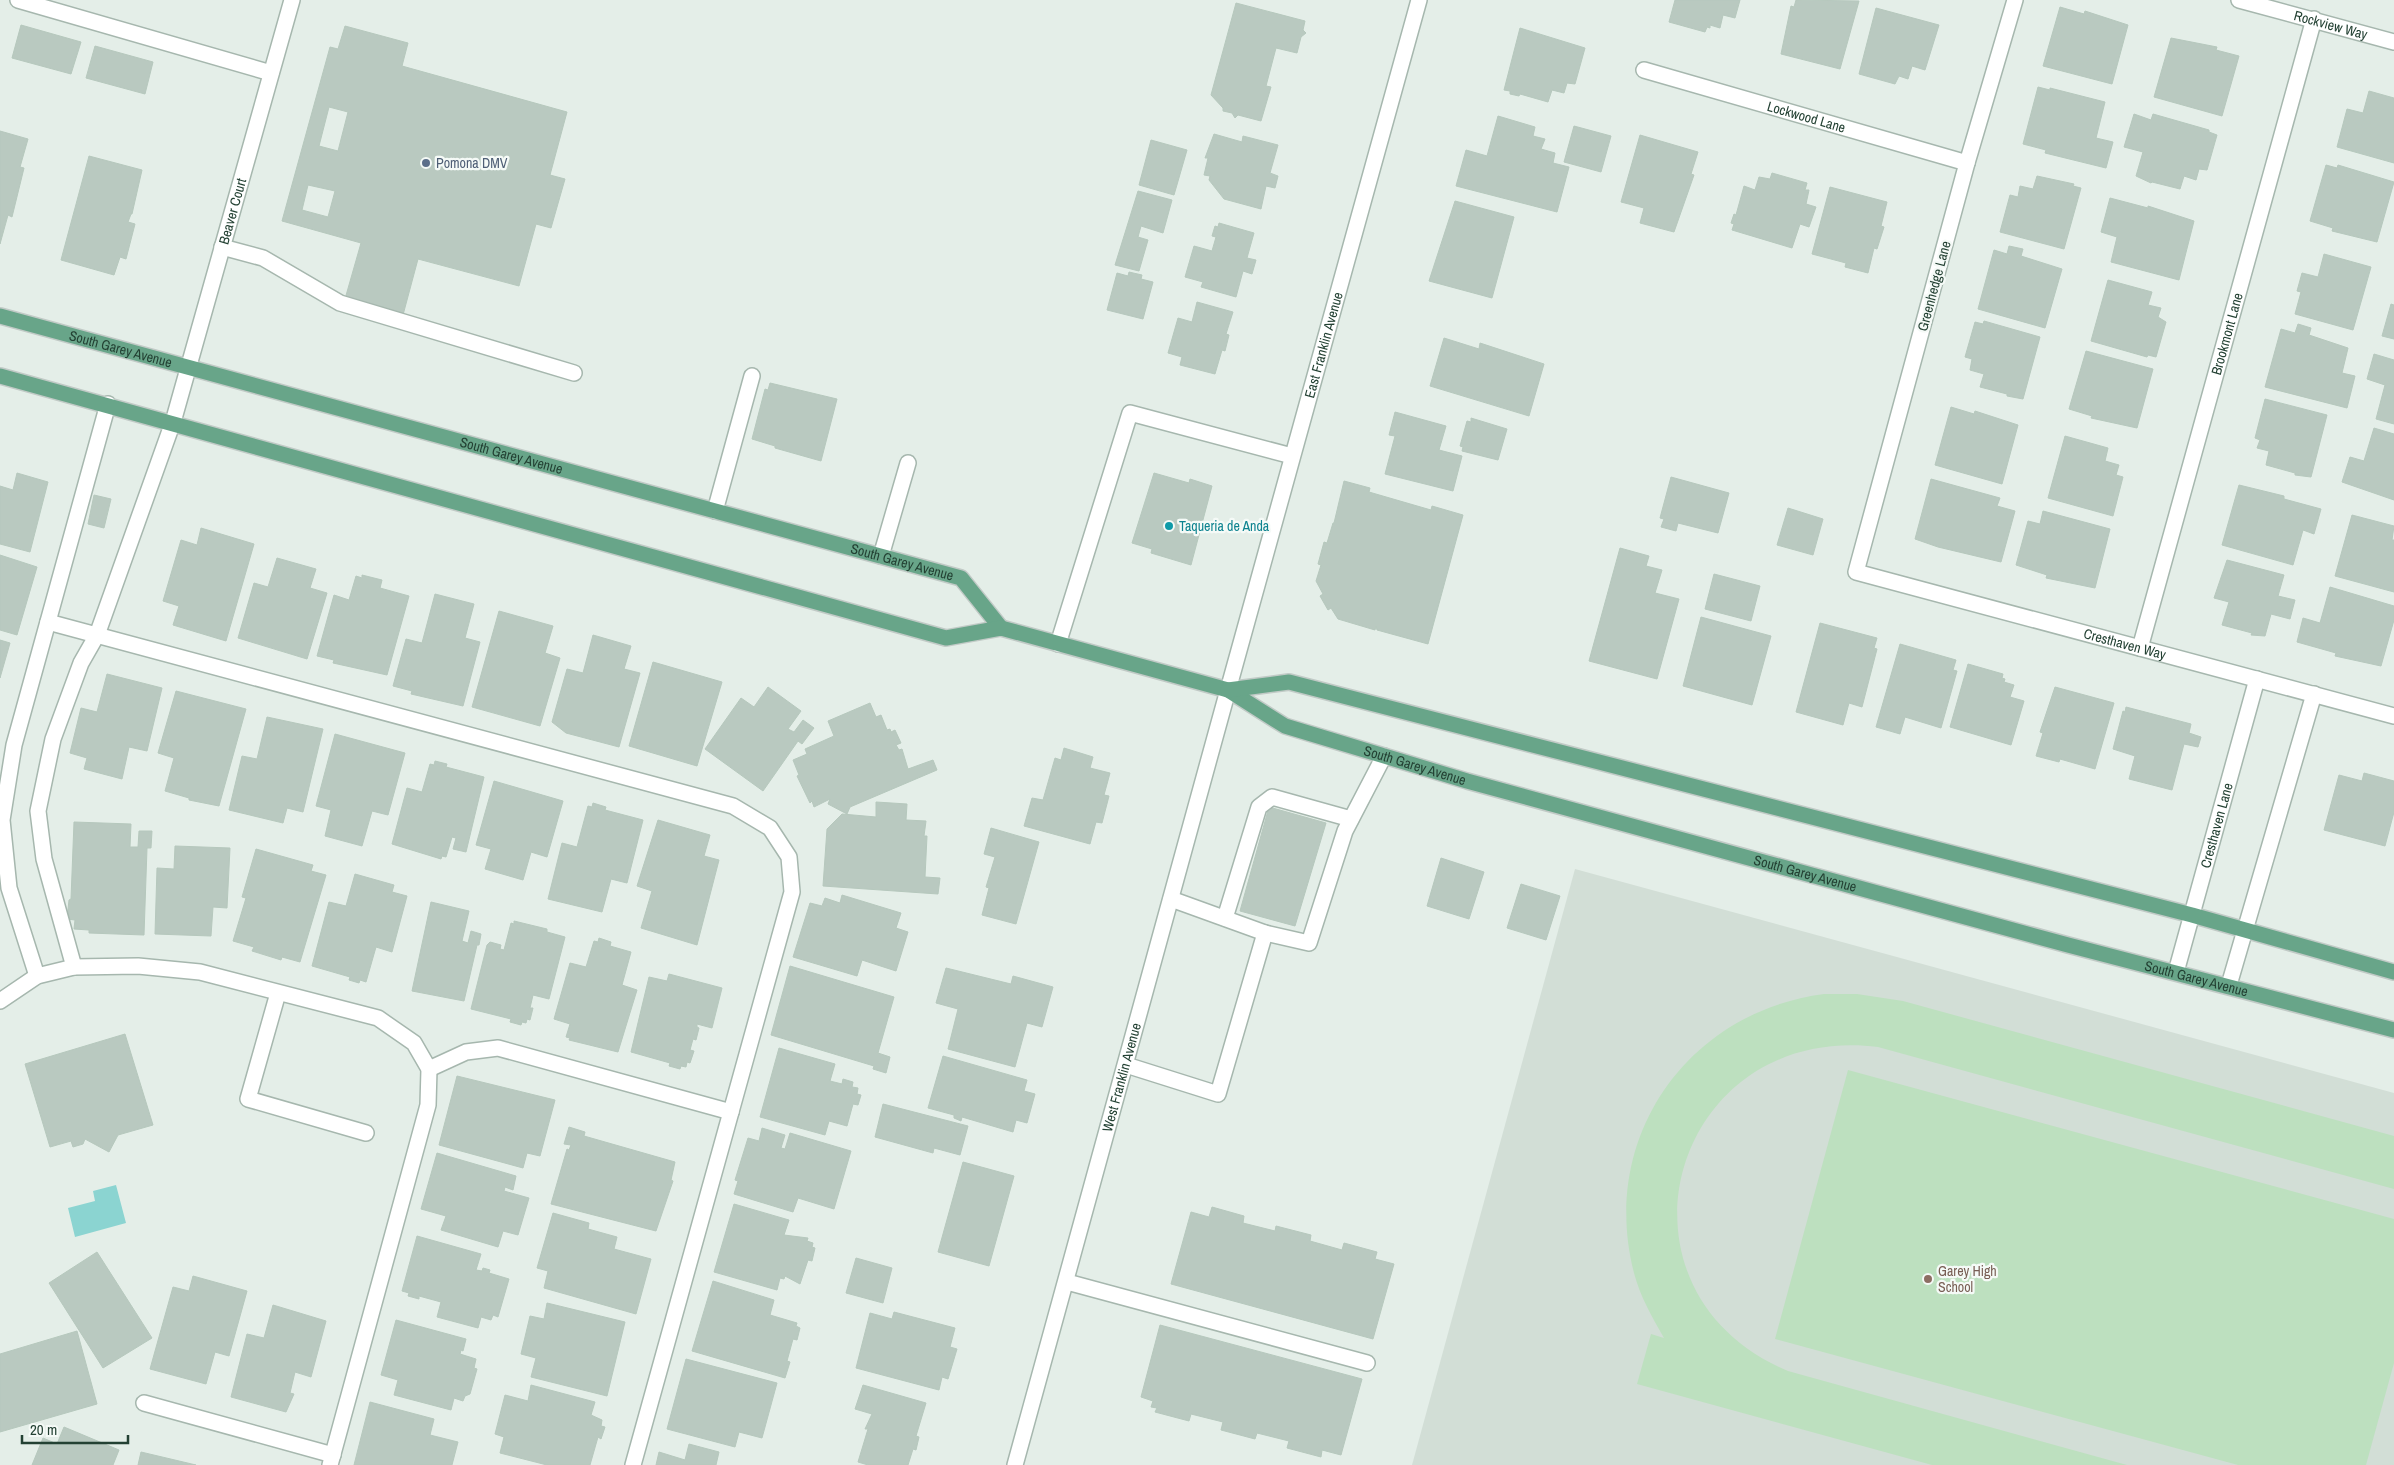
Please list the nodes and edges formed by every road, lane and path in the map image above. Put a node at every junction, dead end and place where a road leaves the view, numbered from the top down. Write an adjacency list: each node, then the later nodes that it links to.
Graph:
1 (18, 0): 9 (street)
2 (292, 0): 9 (street, Beaver Court)
3 (1419, 0): 19 (street, East Franklin Avenue)
4 (2015, 0): 10 (street, Greenhedge Lane)
5 (2239, 0): 6 (street, Rockview Way)
6 (2314, 19): 7 (street, Rockview Way); 28 (street, Brookmont Lane)
7 (2394, 42)
8 (1644, 70): 10 (street, Lockwood Lane)
9 (271, 73): 11 (street, Beaver Court)
10 (1967, 163): 23 (street, Greenhedge Lane)
11 (222, 246): 13 (street, Beaver Court); 14 (street)
12 (0, 316): 13 (main road, South Garey Avenue)
13 (188, 367): 18 (street, Beaver Court); 21 (main road, South Garey Avenue)
14 (574, 373)
15 (0, 376): 17 (main road, South Garey Avenue)
16 (752, 376): 21 (street)
17 (108, 404): 18 (main road, South Garey Avenue); 24 (street)
18 (173, 422): 25 (main road, South Garey Avenue); 26 (street, Beaver Court)
19 (1292, 456): 27 (street); 30 (street, East Franklin Avenue)
20 (908, 463): 22 (street)
21 (715, 511): 22 (main road, South Garey Avenue)
22 (881, 556): 25 (main road, South Garey Avenue)
23 (1856, 572): 28 (street, Cresthaven Way)
24 (48, 622): 26 (street); 43 (street)
25 (1002, 628): 27 (main road, South Garey Avenue)
26 (97, 635): 40 (street, Beaver Court); 50 (street)
27 (1058, 644): 30 (main road, South Garey Avenue)
28 (2140, 648): 29 (street, Cresthaven Way)
29 (2257, 679): 31 (street, Cresthaven Way); 36 (street, Cresthaven Lane)
30 (1228, 690): 33 (main road, South Garey Avenue); 35 (street, West Franklin Avenue); 36 (main road, South Garey Avenue)
31 (2314, 694): 32 (street, Cresthaven Way); 38 (street)
32 (2394, 716)
33 (1384, 756): 34 (street); 41 (main road, South Garey Avenue)
34 (1352, 819): 37 (street); 39 (street)
35 (1171, 899): 37 (street); 48 (street, West Franklin Avenue)
36 (2192, 915): 38 (main road, South Garey Avenue); 41 (street, Cresthaven Lane)
37 (1225, 918): 39 (street)
38 (2244, 930): 42 (main road, South Garey Avenue); 44 (street)
39 (1265, 933): 48 (street)
40 (74, 967): 43 (street); 45 (street)
41 (2176, 972): 44 (main road, South Garey Avenue)
42 (2394, 972)
43 (37, 976): 46 (street)
44 (2229, 986): 47 (main road, South Garey Avenue)
45 (278, 992): 49 (street); 51 (street)
46 (0, 1001)
47 (2394, 1030)
48 (1126, 1065): 52 (street, West Franklin Avenue)
49 (429, 1068): 50 (street); 55 (street)
50 (731, 1112): 56 (street)
51 (366, 1133)
52 (1066, 1282): 53 (street); 57 (street, West Franklin Avenue)
53 (1367, 1362)
54 (144, 1403): 55 (street)
55 (331, 1460)
56 (633, 1465)
57 (1015, 1465)

